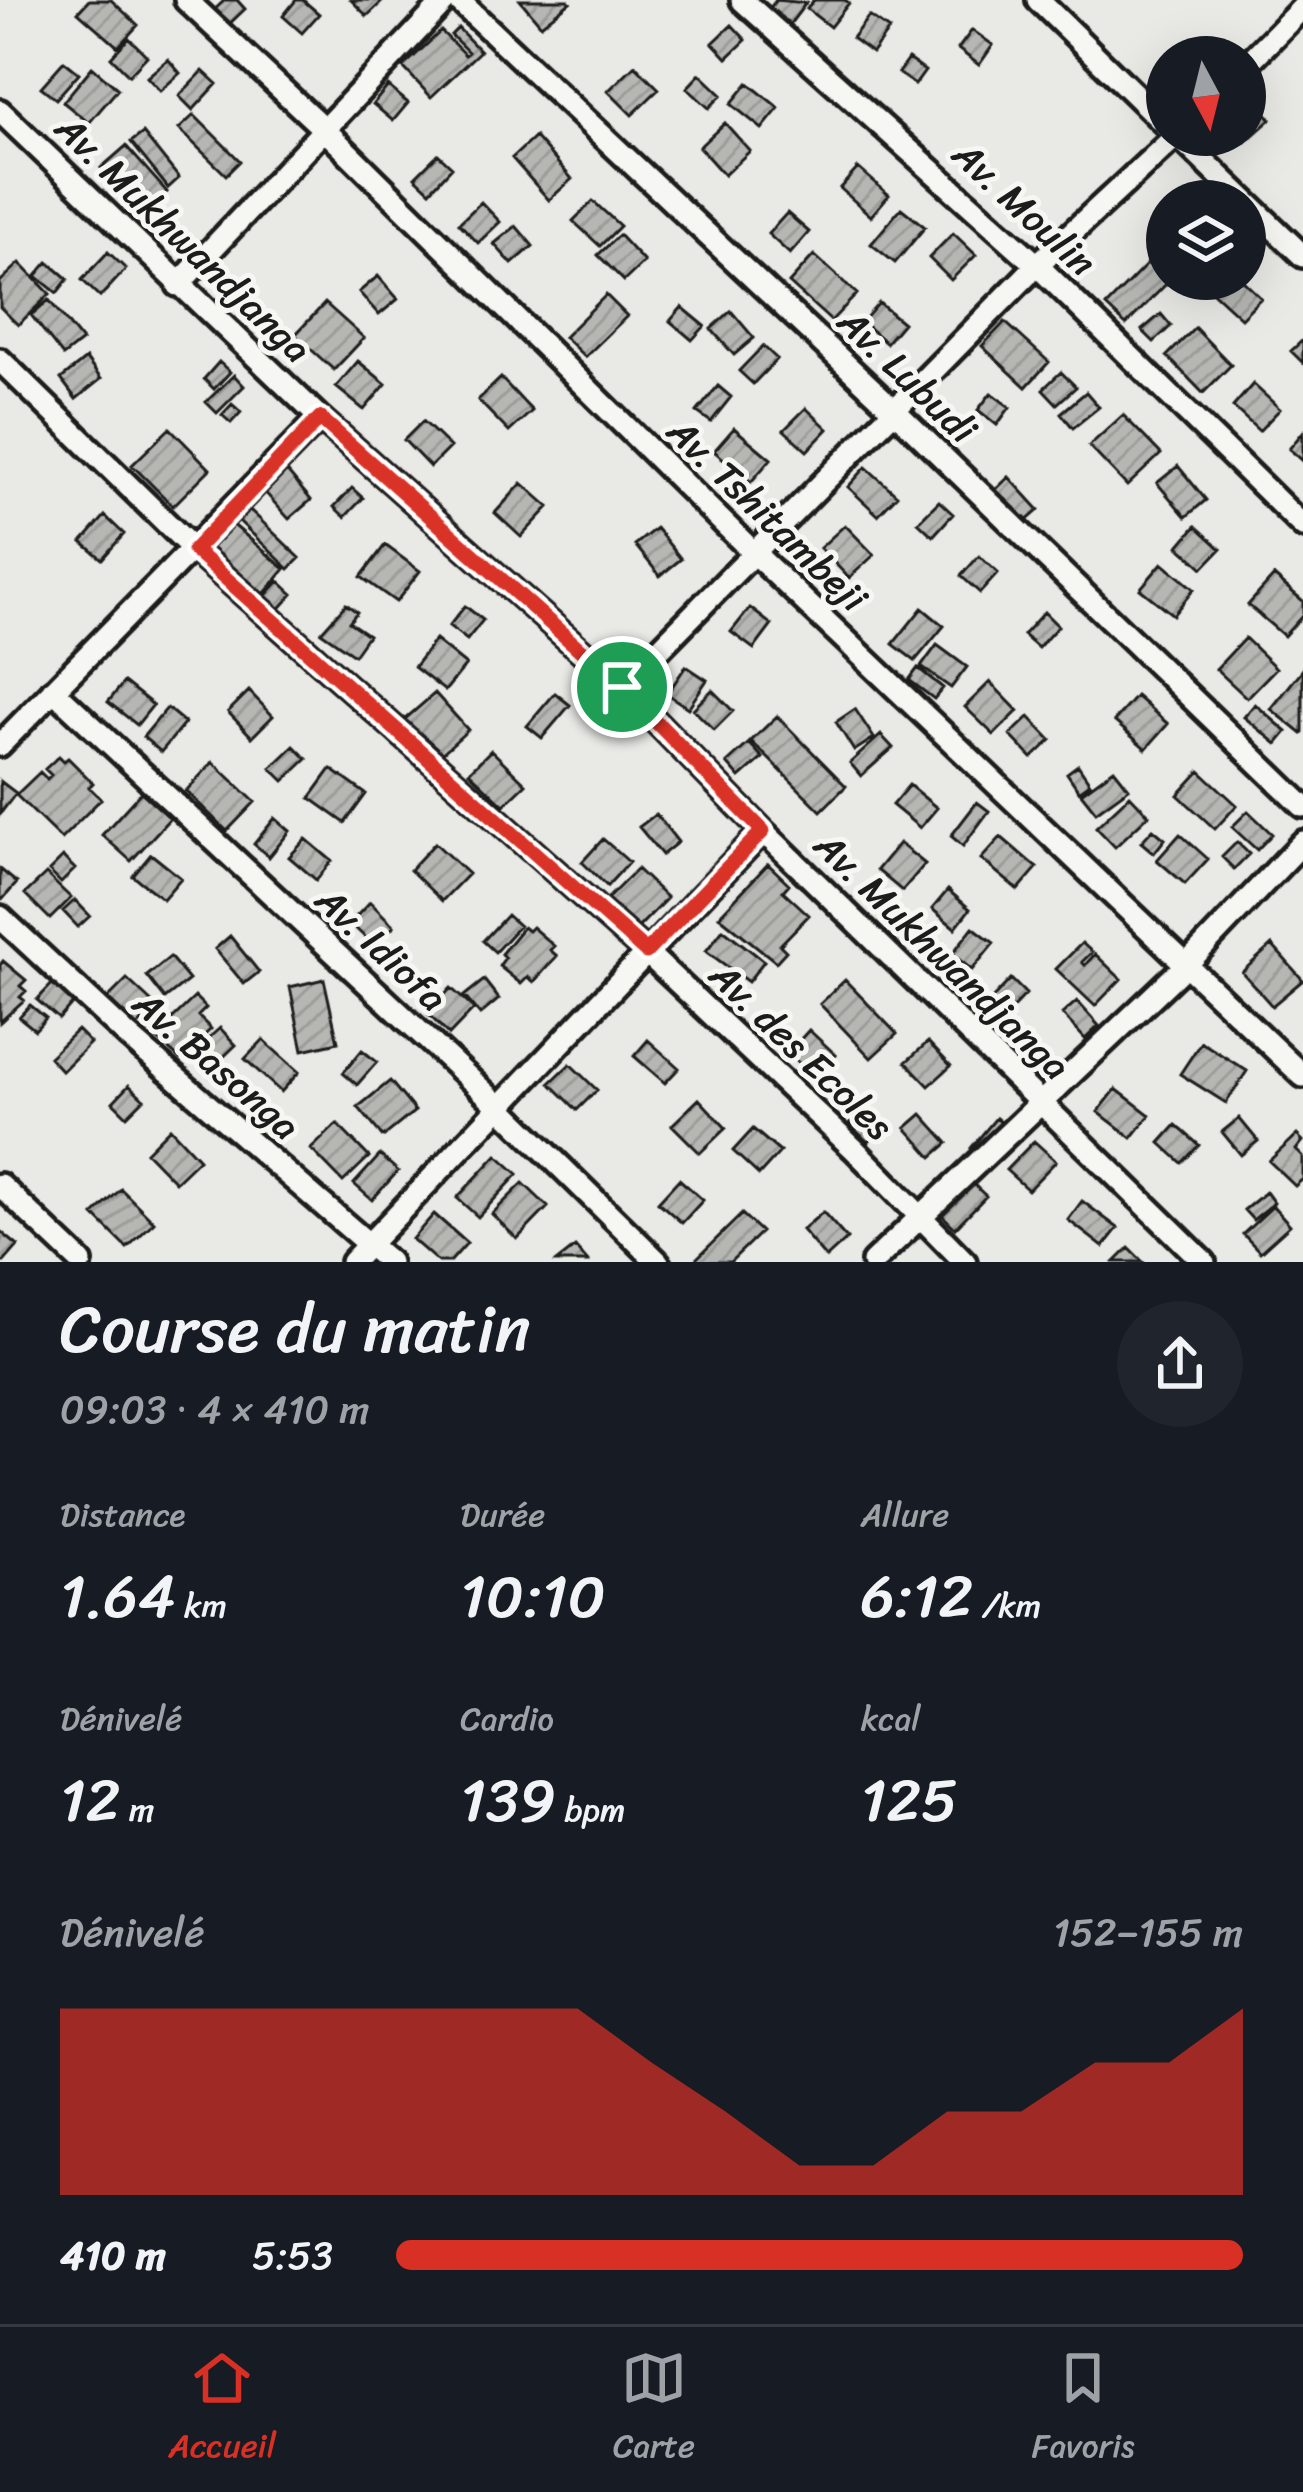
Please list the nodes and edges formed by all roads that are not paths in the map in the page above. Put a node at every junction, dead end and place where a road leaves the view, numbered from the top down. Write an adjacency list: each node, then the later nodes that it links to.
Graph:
1 (186, 0): 10 (street, Av. Tshitambeji)
2 (446, 0): 10 (street)
3 (458, 0): 17 (street, Av. Lubudi)
4 (742, 0): 14 (street, Av. Moulin)
5 (1038, 0): 8 (street)
6 (1303, 8): 7 (street)
7 (1266, 45)
8 (1146, 105)
9 (0, 111): 15 (street, Av. Mukhwandjanga)
10 (326, 131): 15 (street); 21 (street, Av. Tshitambeji)
11 (1154, 156): 14 (street)
12 (1199, 156): 13 (street)
13 (1303, 256)
14 (1036, 266): 17 (street); 19 (street, Av. Moulin)
15 (178, 284): 18 (street, Av. Mukhwandjanga)
16 (0, 360): 20 (street, Av. des Ecoles)
17 (894, 410): 21 (street); 25 (street, Av. Lubudi)
18 (320, 418): 20 (street); 22 (street, Av. Mukhwandjanga)
19 (1303, 526)
20 (194, 550): 23 (street); 29 (street, Av. des Ecoles)
21 (754, 553): 22 (street); 30 (street, Av. Tshitambeji)
22 (622, 687): 26 (street, Av. Mukhwandjanga)
23 (53, 690): 24 (street); 33 (street, Av. Idiofa)
24 (0, 745)
25 (1303, 806)
26 (763, 831): 29 (street); 32 (street, Av. Mukhwandjanga)
27 (1303, 842): 30 (street)
28 (0, 917): 36 (street, Av. Basonga)
29 (646, 952): 33 (street); 35 (street, Av. des Ecoles)
30 (1185, 966): 31 (street, Av. Tshitambeji); 32 (street)
31 (1303, 1076)
32 (1042, 1100): 35 (street); 43 (street, Av. Mukhwandjanga)
33 (500, 1107): 36 (street); 40 (street, Av. Idiofa)
34 (0, 1185): 37 (street)
35 (921, 1217): 41 (street); 42 (street, Av. des Ecoles)
36 (370, 1242): 38 (street); 39 (street, Av. Basonga)
37 (77, 1261)
38 (352, 1262)
39 (389, 1262)
40 (658, 1262)
41 (873, 1262)
42 (965, 1262)
43 (1204, 1262)

